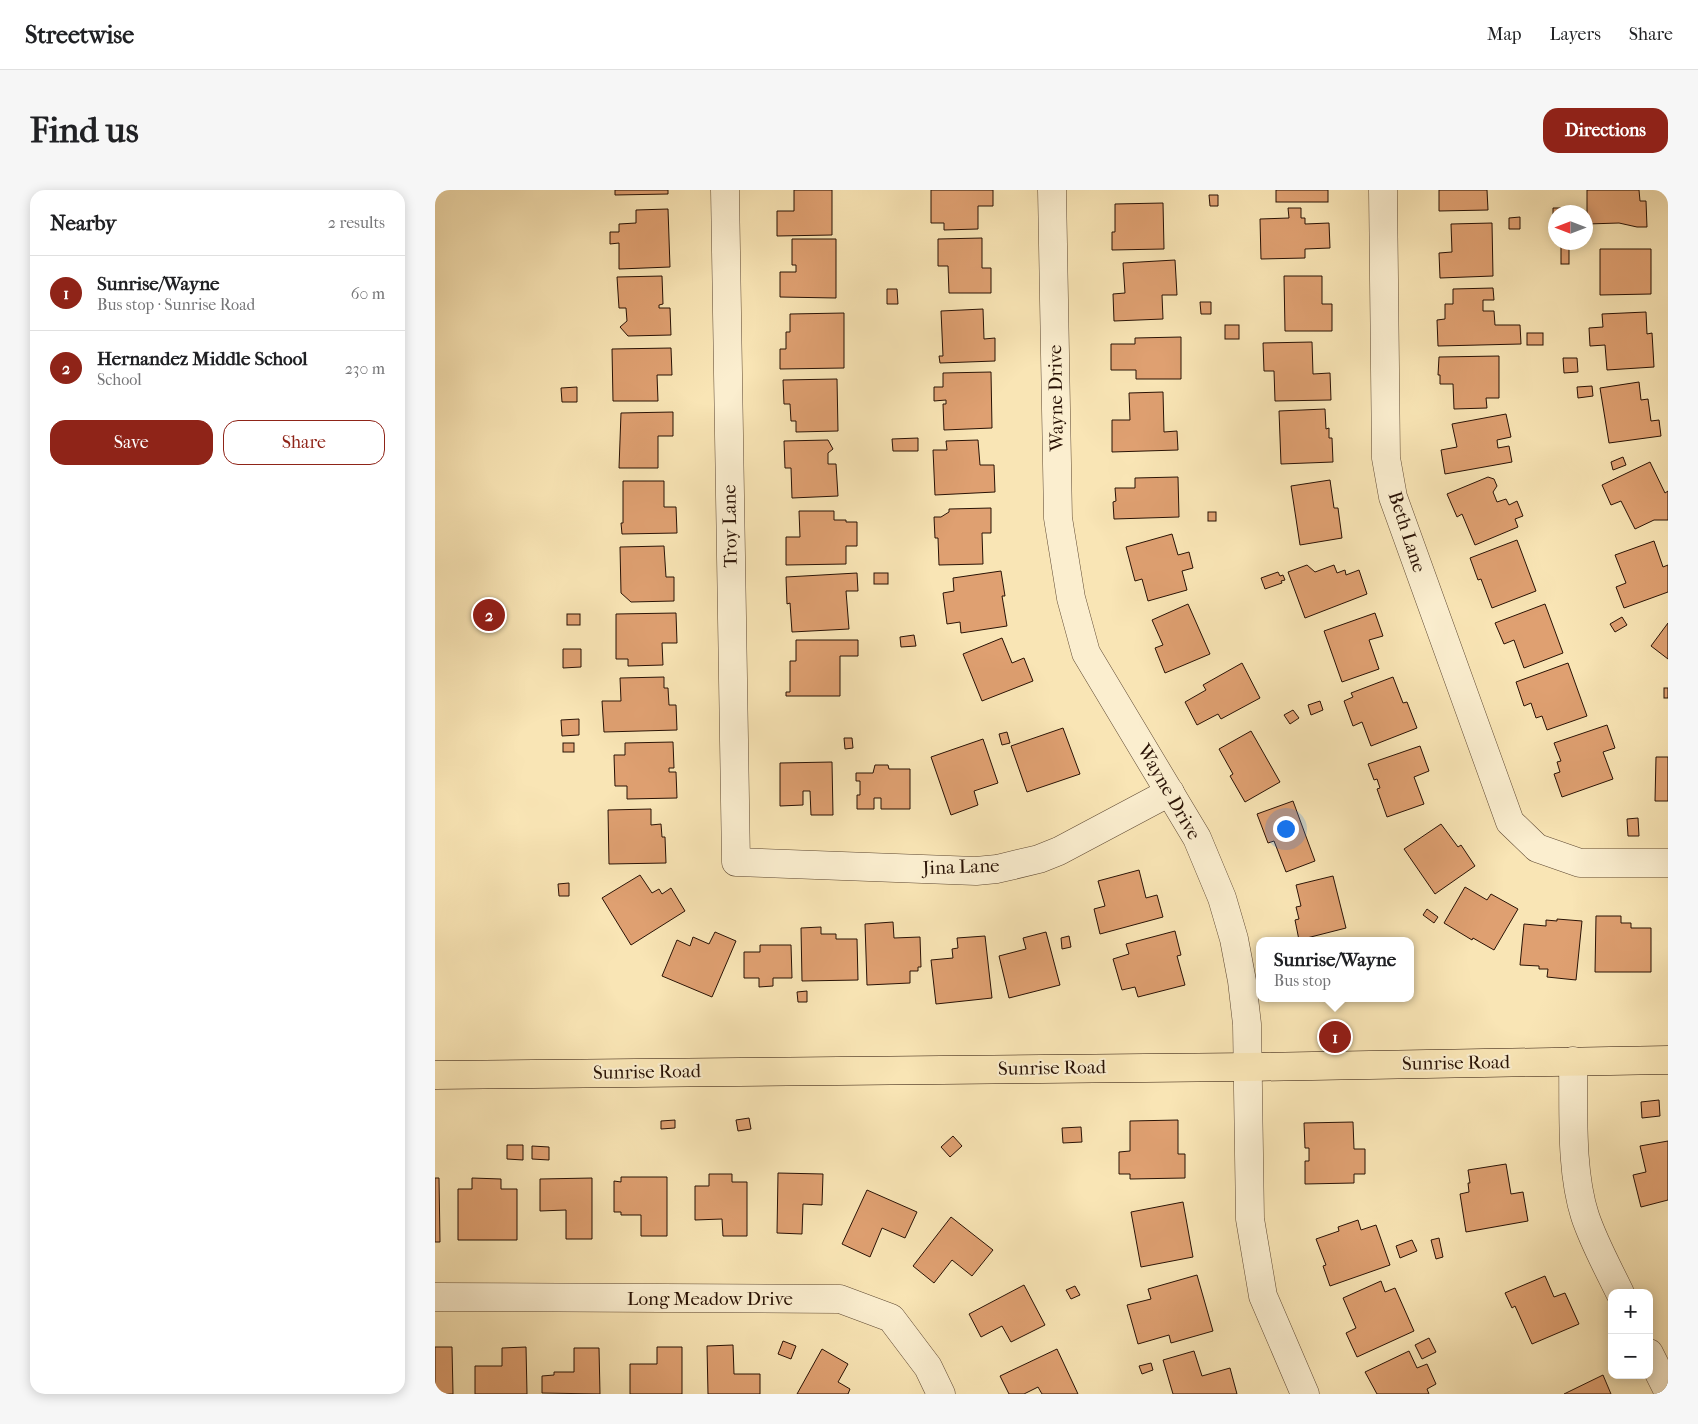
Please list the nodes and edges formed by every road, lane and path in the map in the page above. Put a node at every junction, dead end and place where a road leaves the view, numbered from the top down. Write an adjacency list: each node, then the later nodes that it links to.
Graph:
1 (725, 190): 5 (street, Troy Lane)
2 (1052, 190): 4 (street, Wayne Drive)
3 (1383, 190): 6 (street, Beth Lane)
4 (1170, 792): 5 (street, Jina Lane); 9 (street, Wayne Drive)
5 (736, 862)
6 (1668, 863)
7 (1668, 1060): 8 (main road, Sunrise Road)
8 (1573, 1061): 9 (main road, Sunrise Road); 11 (street)
9 (1249, 1067): 10 (main road, Sunrise Road); 16 (street, Wayne Drive)
10 (435, 1075)
11 (1618, 1289)
12 (435, 1297): 15 (street, Long Meadow Drive)
13 (1653, 1361): 14 (street)
14 (1668, 1391)
15 (941, 1394)
16 (1305, 1394)

